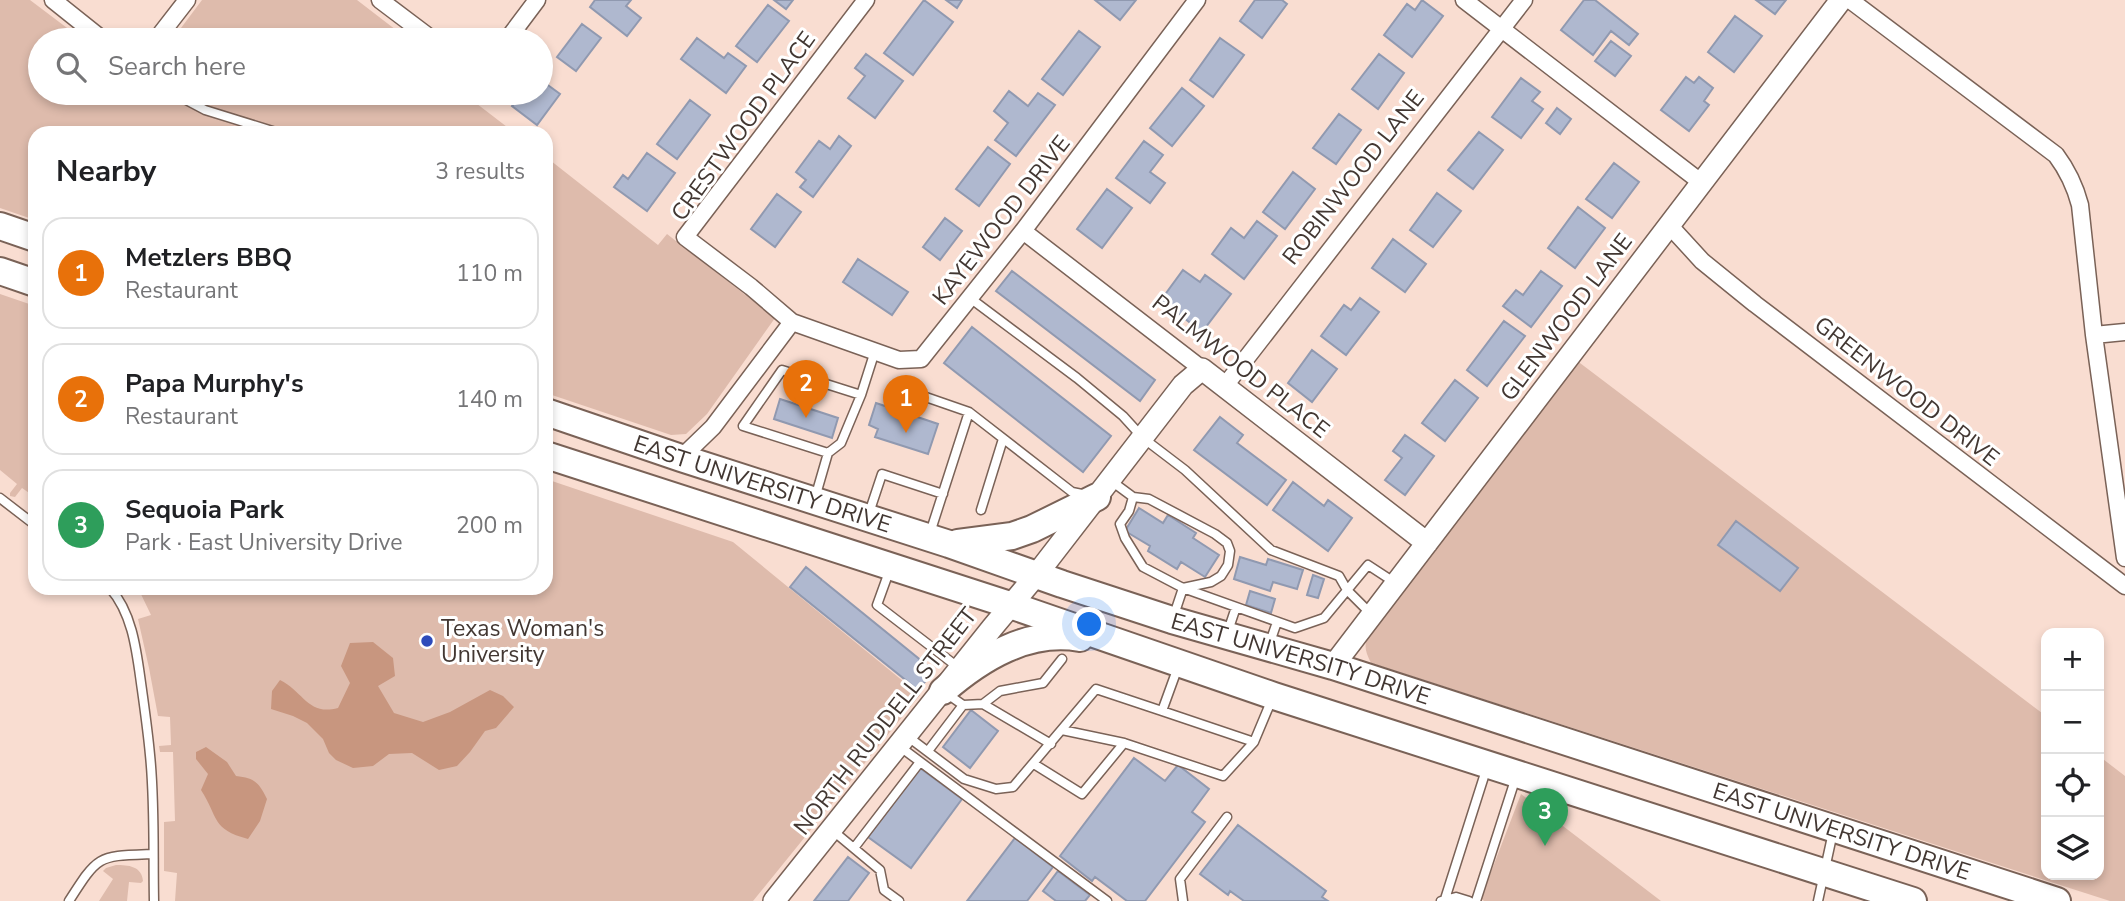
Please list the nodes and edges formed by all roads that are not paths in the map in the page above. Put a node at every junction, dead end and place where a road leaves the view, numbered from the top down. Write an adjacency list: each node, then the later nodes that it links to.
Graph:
1 (53, 0): 11 (street)
2 (187, 0): 12 (street)
3 (380, 0): 13 (street)
4 (537, 0): 14 (street)
5 (866, 0): 26 (street, CRESTWOOD PLACE)
6 (1197, 0): 21 (street, KAYEWOOD DRIVE)
7 (1464, 0): 15 (street)
8 (1524, 0): 15 (street, ROBINWOOD LANE)
9 (1841, 0): 18 (street, GLENWOOD LANE)
10 (1850, 0): 28 (street)
11 (88, 28)
12 (165, 28)
13 (417, 28)
14 (516, 28)
15 (1502, 29): 18 (street); 34 (street, ROBINWOOD LANE)
16 (196, 105): 17 (lane)
17 (256, 126)
18 (1702, 183): 19 (street, GLENWOOD LANE)
19 (1669, 225): 52 (street, GLENWOOD LANE); 57 (street, GREENWOOD DRIVE)
20 (0, 226): 22 (main road)
21 (1023, 232): 25 (street, KAYEWOOD DRIVE); 31 (street, PALMWOOD PLACE)
22 (28, 236)
23 (0, 271): 24 (main road)
24 (28, 281)
25 (970, 298): 29 (street, KAYEWOOD DRIVE); 38 (lane)
26 (792, 322): 29 (street, KAYEWOOD DRIVE); 30 (street)
27 (2125, 332): 28 (street)
28 (2094, 335): 53 (street)
29 (875, 351): 35 (lane)
30 (766, 357): 32 (lane); 42 (street)
31 (1202, 369): 34 (street, PALMWOOD PLACE); 38 (street)
32 (782, 370): 35 (lane); 40 (lane)
33 (894, 386): 36 (lane)
34 (1224, 387): 52 (street, PALMWOOD PLACE)
35 (860, 395): 40 (lane)
36 (969, 412): 39 (lane); 44 (lane)
37 (553, 414): 42 (main road, EAST UNIVERSITY DRIVE)
38 (1143, 438): 43 (street); 59 (lane)
39 (1003, 439): 43 (lane); 48 (lane)
40 (828, 453): 47 (lane)
41 (553, 457): 54 (main road, EAST UNIVERSITY DRIVE)
42 (681, 458): 47 (main road, EAST UNIVERSITY DRIVE)
43 (1104, 488): 45 (lane); 51 (main road); 55 (street)
44 (943, 494): 49 (lane); 51 (lane)
45 (1133, 497): 58 (lane); 58 (lane)
46 (0, 498): 50 (lane)
47 (814, 501): 49 (main road, EAST UNIVERSITY DRIVE)
48 (981, 510)
49 (867, 517): 51 (main road, EAST UNIVERSITY DRIVE)
50 (28, 520)
51 (939, 540): 55 (main road, EAST UNIVERSITY DRIVE)
52 (1427, 543): 56 (street, GLENWOOD LANE)
53 (2125, 558)
54 (891, 566): 61 (main road, EAST UNIVERSITY DRIVE); 72 (lane)
55 (1037, 574): 61 (street, NORTH RUDDELL STREET); 64 (main road, EAST UNIVERSITY DRIVE)
56 (1396, 583): 59 (lane); 63 (street, GLENWOOD LANE)
57 (2125, 586)
58 (1184, 588): 62 (lane); 64 (lane)
59 (1347, 590): 63 (lane); 65 (lane)
60 (116, 595): 91 (lane)
61 (1010, 605): 67 (main road, EAST UNIVERSITY DRIVE); 72 (street, NORTH RUDDELL STREET)
62 (1236, 607): 65 (lane); 66 (lane)
63 (1372, 615): 71 (street, GLENWOOD LANE)
64 (1172, 620): 66 (main road, EAST UNIVERSITY DRIVE)
65 (1278, 621): 68 (lane)
66 (1227, 635): 68 (main road, EAST UNIVERSITY DRIVE)
67 (1119, 644): 70 (main road, EAST UNIVERSITY DRIVE); 74 (main road)
68 (1269, 647): 71 (main road, EAST UNIVERSITY DRIVE)
69 (1062, 659): 75 (lane)
70 (1179, 664): 73 (main road, EAST UNIVERSITY DRIVE); 76 (lane)
71 (1333, 666): 88 (main road, EAST UNIVERSITY DRIVE)
72 (961, 669): 74 (street, NORTH RUDDELL STREET)
73 (1274, 696): 79 (lane); 85 (main road, EAST UNIVERSITY DRIVE)
74 (953, 698): 75 (lane); 78 (street, NORTH RUDDELL STREET); 82 (lane)
75 (984, 704): 81 (lane)
76 (1162, 711): 77 (lane); 79 (lane)
77 (1062, 730): 80 (lane); 81 (lane)
78 (903, 741): 82 (lane); 83 (lane); 89 (street, NORTH RUDDELL STREET)
79 (1254, 741): 80 (lane)
80 (1124, 743): 84 (lane)
81 (1051, 744): 84 (lane)
82 (928, 751): 84 (lane)
83 (920, 762): 90 (lane); 98 (lane)
84 (1034, 764)
85 (1488, 764): 86 (main road, EAST UNIVERSITY DRIVE); 93 (lane)
86 (1517, 774): 92 (main road, EAST UNIVERSITY DRIVE); 101 (lane)
87 (1227, 817): 99 (lane)
88 (1833, 829): 92 (lane); 104 (main road, EAST UNIVERSITY DRIVE)
89 (832, 830): 90 (lane); 96 (street, NORTH RUDDELL STREET)
90 (854, 848): 97 (lane)
91 (153, 855): 94 (lane); 95 (lane)
92 (1825, 874): 102 (lane); 103 (main road, EAST UNIVERSITY DRIVE)
93 (1443, 900): 100 (lane)
94 (69, 901)
95 (154, 901)
96 (775, 901)
97 (899, 901)
98 (1107, 901)
99 (1183, 901)
100 (1469, 901)
101 (1476, 901)
102 (1818, 901)
103 (1913, 901)
104 (2057, 901)

